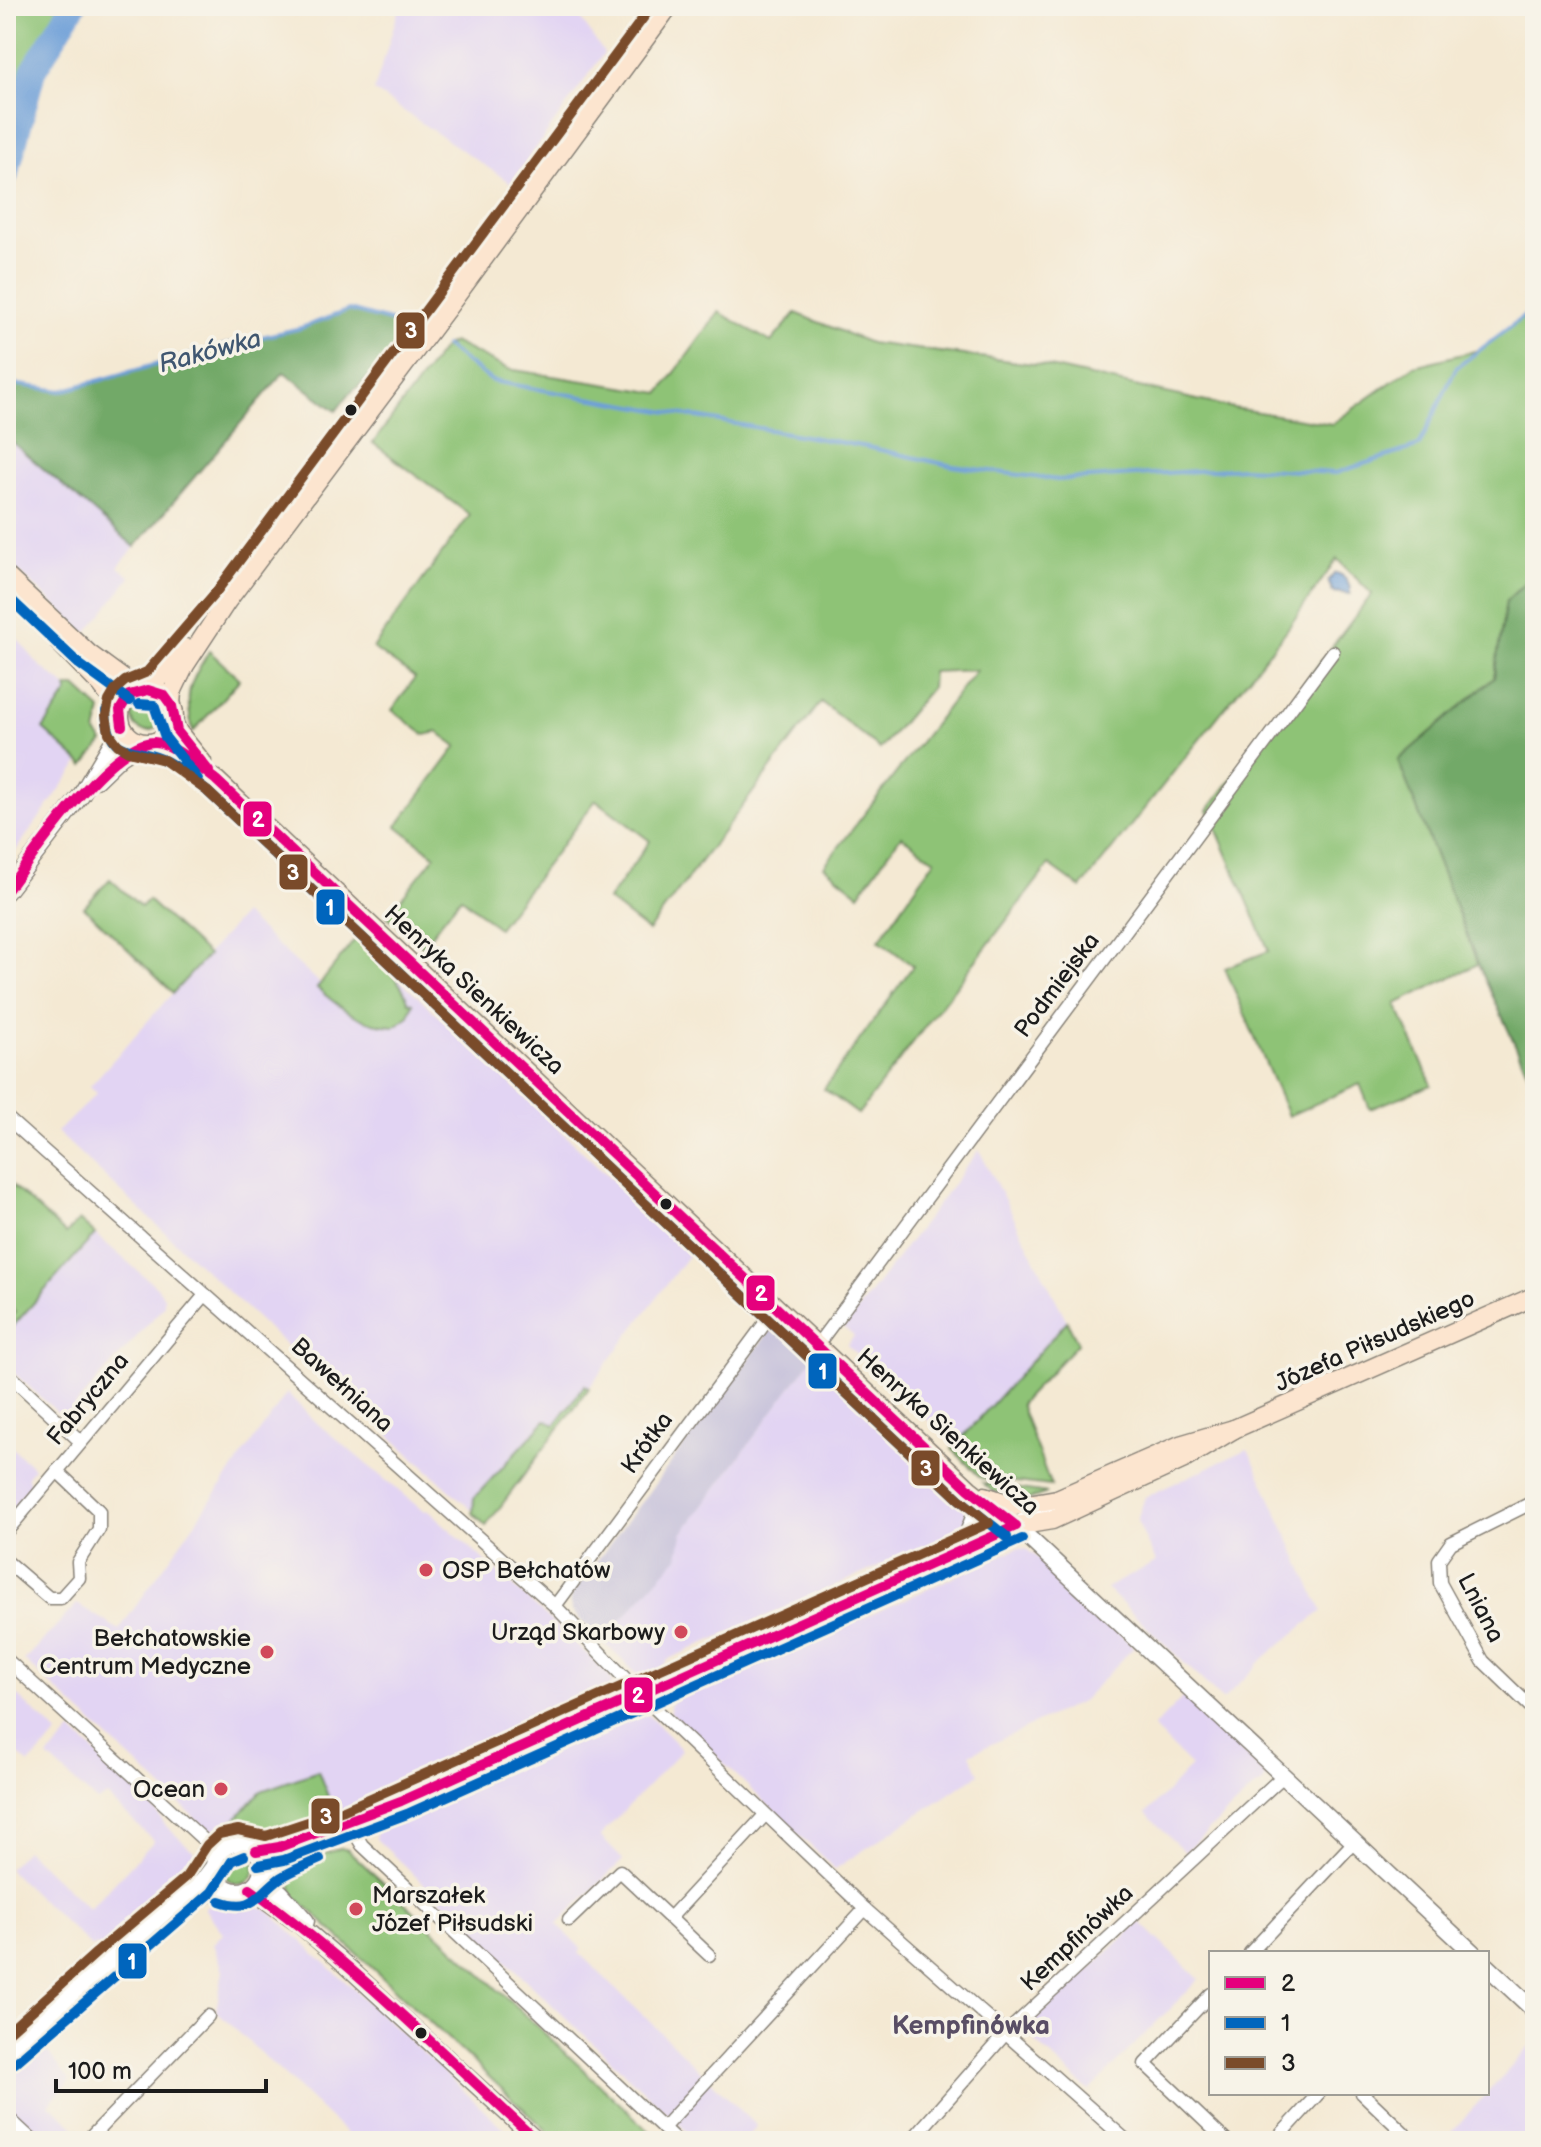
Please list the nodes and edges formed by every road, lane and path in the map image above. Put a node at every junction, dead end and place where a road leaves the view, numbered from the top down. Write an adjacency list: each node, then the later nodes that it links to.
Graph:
1 (669, 6): 4 (main road)
2 (6, 576): 6 (main road)
3 (6, 589): 8 (main road)
4 (227, 601): 6 (main road); 7 (main road)
5 (1333, 652): 17 (street, Podmiejska)
6 (144, 689): 7 (main road); 8 (main road)
7 (172, 713): 9 (main road); 10 (main road, Henryka Sienkiewicza)
8 (121, 718): 9 (main road); 11 (street)
9 (148, 742): 10 (main road, Henryka Sienkiewicza); 11 (street)
10 (216, 780): 16 (main road, Henryka Sienkiewicza)
11 (81, 795): 12 (street)
12 (6, 892)
13 (6, 1117): 14 (street, Bawełniana)
14 (205, 1295): 20 (street, Fabryczna); 31 (street, Bawełniana)
15 (1535, 1296): 19 (main road, Józefa Piłsudskiego)
16 (777, 1307): 17 (main road, Henryka Sienkiewicza); 31 (street, Krótka)
17 (817, 1345): 22 (main road, Henryka Sienkiewicza)
18 (6, 1372): 20 (street)
19 (1234, 1429): 23 (main road, Józefa Piłsudskiego); 25 (main road, Józefa Piłsudskiego)
20 (81, 1442): 21 (street, Fabryczna)
21 (57, 1471): 27 (street, Fabryczna); 30 (street)
22 (971, 1490): 23 (main road); 26 (main road, Henryka Sienkiewicza); 28 (street)
23 (1057, 1499): 26 (street, Józefa Piłsudskiego)
24 (1535, 1501): 34 (street, Lniana)
25 (1052, 1520): 26 (main road, Józefa Piłsudskiego); 29 (street)
26 (1016, 1526): 28 (street, Józefa Piłsudskiego); 29 (street, Henryka Sienkiewicza)
27 (6, 1532)
28 (961, 1551): 33 (street, Józefa Piłsudskiego)
29 (1045, 1553): 35 (street, Henryka Sienkiewicza)
30 (6, 1561)
31 (555, 1606): 33 (street, Bawełniana)
32 (6, 1659): 41 (street)
33 (641, 1695): 36 (street, Bawełniana); 37 (street, Józefa Piłsudskiego)
34 (1535, 1711)
35 (1283, 1776): 38 (street, Henryka Sienkiewicza); 57 (street, Kempfinówka)
36 (765, 1815): 45 (street, Bawełniana); 46 (street)
37 (349, 1823): 39 (street, Józefa Piłsudskiego); 40 (street, Józefa Piłsudskiego); 62 (street)
38 (1354, 1842): 48 (street); 49 (street, Henryka Sienkiewicza)
39 (256, 1851): 41 (street); 42 (street)
40 (292, 1856): 42 (street, Józefa Piłsudskiego); 44 (street)
41 (216, 1860): 43 (street); 50 (street)
42 (258, 1880): 43 (street); 44 (street); 52 (street)
43 (225, 1888): 50 (street)
44 (281, 1893): 52 (street)
45 (865, 1909): 57 (street, Bawełniana); 62 (street)
46 (670, 1918): 47 (street); 51 (street)
47 (569, 1920)
48 (1252, 1951)
49 (1471, 1951)
50 (121, 1952): 58 (street)
51 (709, 1955)
52 (336, 1956): 65 (street)
53 (1489, 1968): 55 (street)
54 (1209, 1996): 69 (street)
55 (1535, 2011)
56 (208, 2016): 64 (street)
57 (1005, 2034): 67 (street, Kempfinówka); 68 (street, Bawełniana)
58 (6, 2053)
59 (1317, 2095): 70 (street)
60 (1364, 2095): 71 (street)
61 (6, 2116): 63 (street)
62 (663, 2128): 66 (street)
63 (33, 2141)
64 (87, 2141)
65 (537, 2141)
66 (677, 2141)
67 (911, 2141)
68 (1127, 2141)
69 (1226, 2141)
70 (1275, 2141)
71 (1396, 2141)

